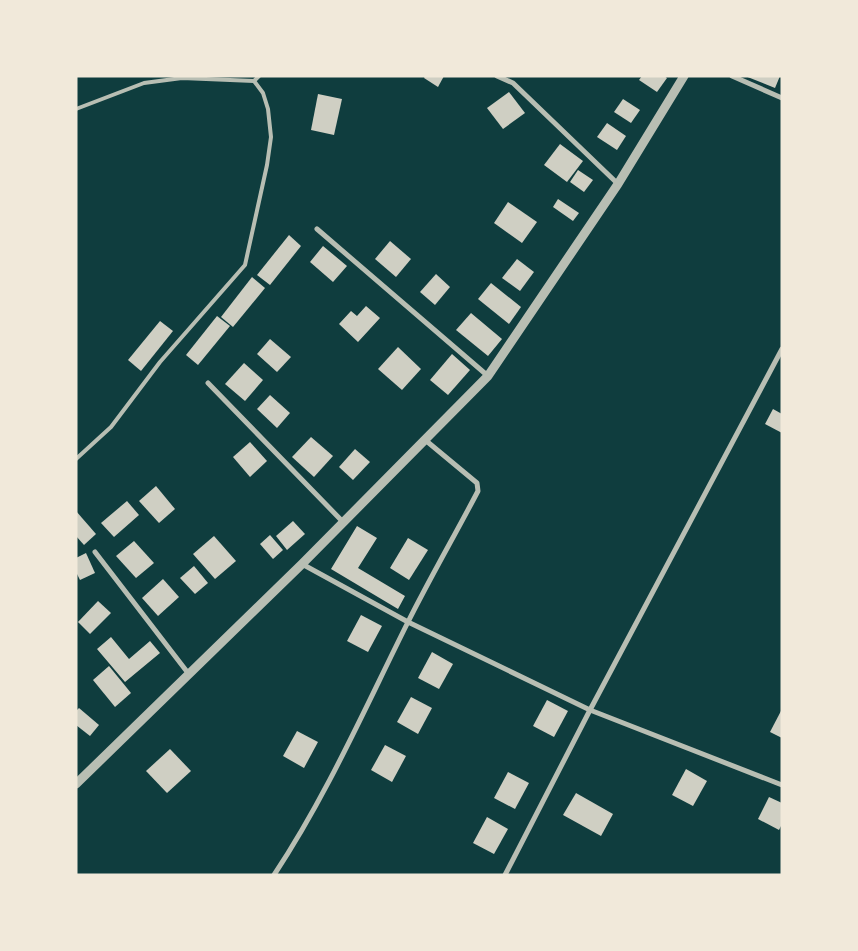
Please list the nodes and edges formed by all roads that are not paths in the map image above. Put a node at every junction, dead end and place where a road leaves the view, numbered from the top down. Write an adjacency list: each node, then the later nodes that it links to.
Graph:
1 (259, 76): 5 (lane)
2 (497, 76): 8 (street)
3 (684, 76): 8 (street)
4 (732, 76): 6 (street)
5 (254, 80): 7 (lane); 14 (lane)
6 (782, 98)
7 (76, 109)
8 (618, 184): 11 (street)
9 (317, 229): 11 (street)
10 (782, 350): 20 (street)
11 (488, 376): 13 (street)
12 (208, 383): 15 (street)
13 (424, 440): 15 (street); 18 (street)
14 (76, 459)
15 (343, 522): 17 (street)
16 (94, 552): 19 (street)
17 (302, 564): 18 (street); 19 (street)
18 (408, 622): 20 (street); 23 (street)
19 (188, 674): 21 (street)
20 (590, 710): 22 (street); 24 (street)
21 (76, 784)
22 (782, 785)
23 (274, 875)
24 (505, 875)

